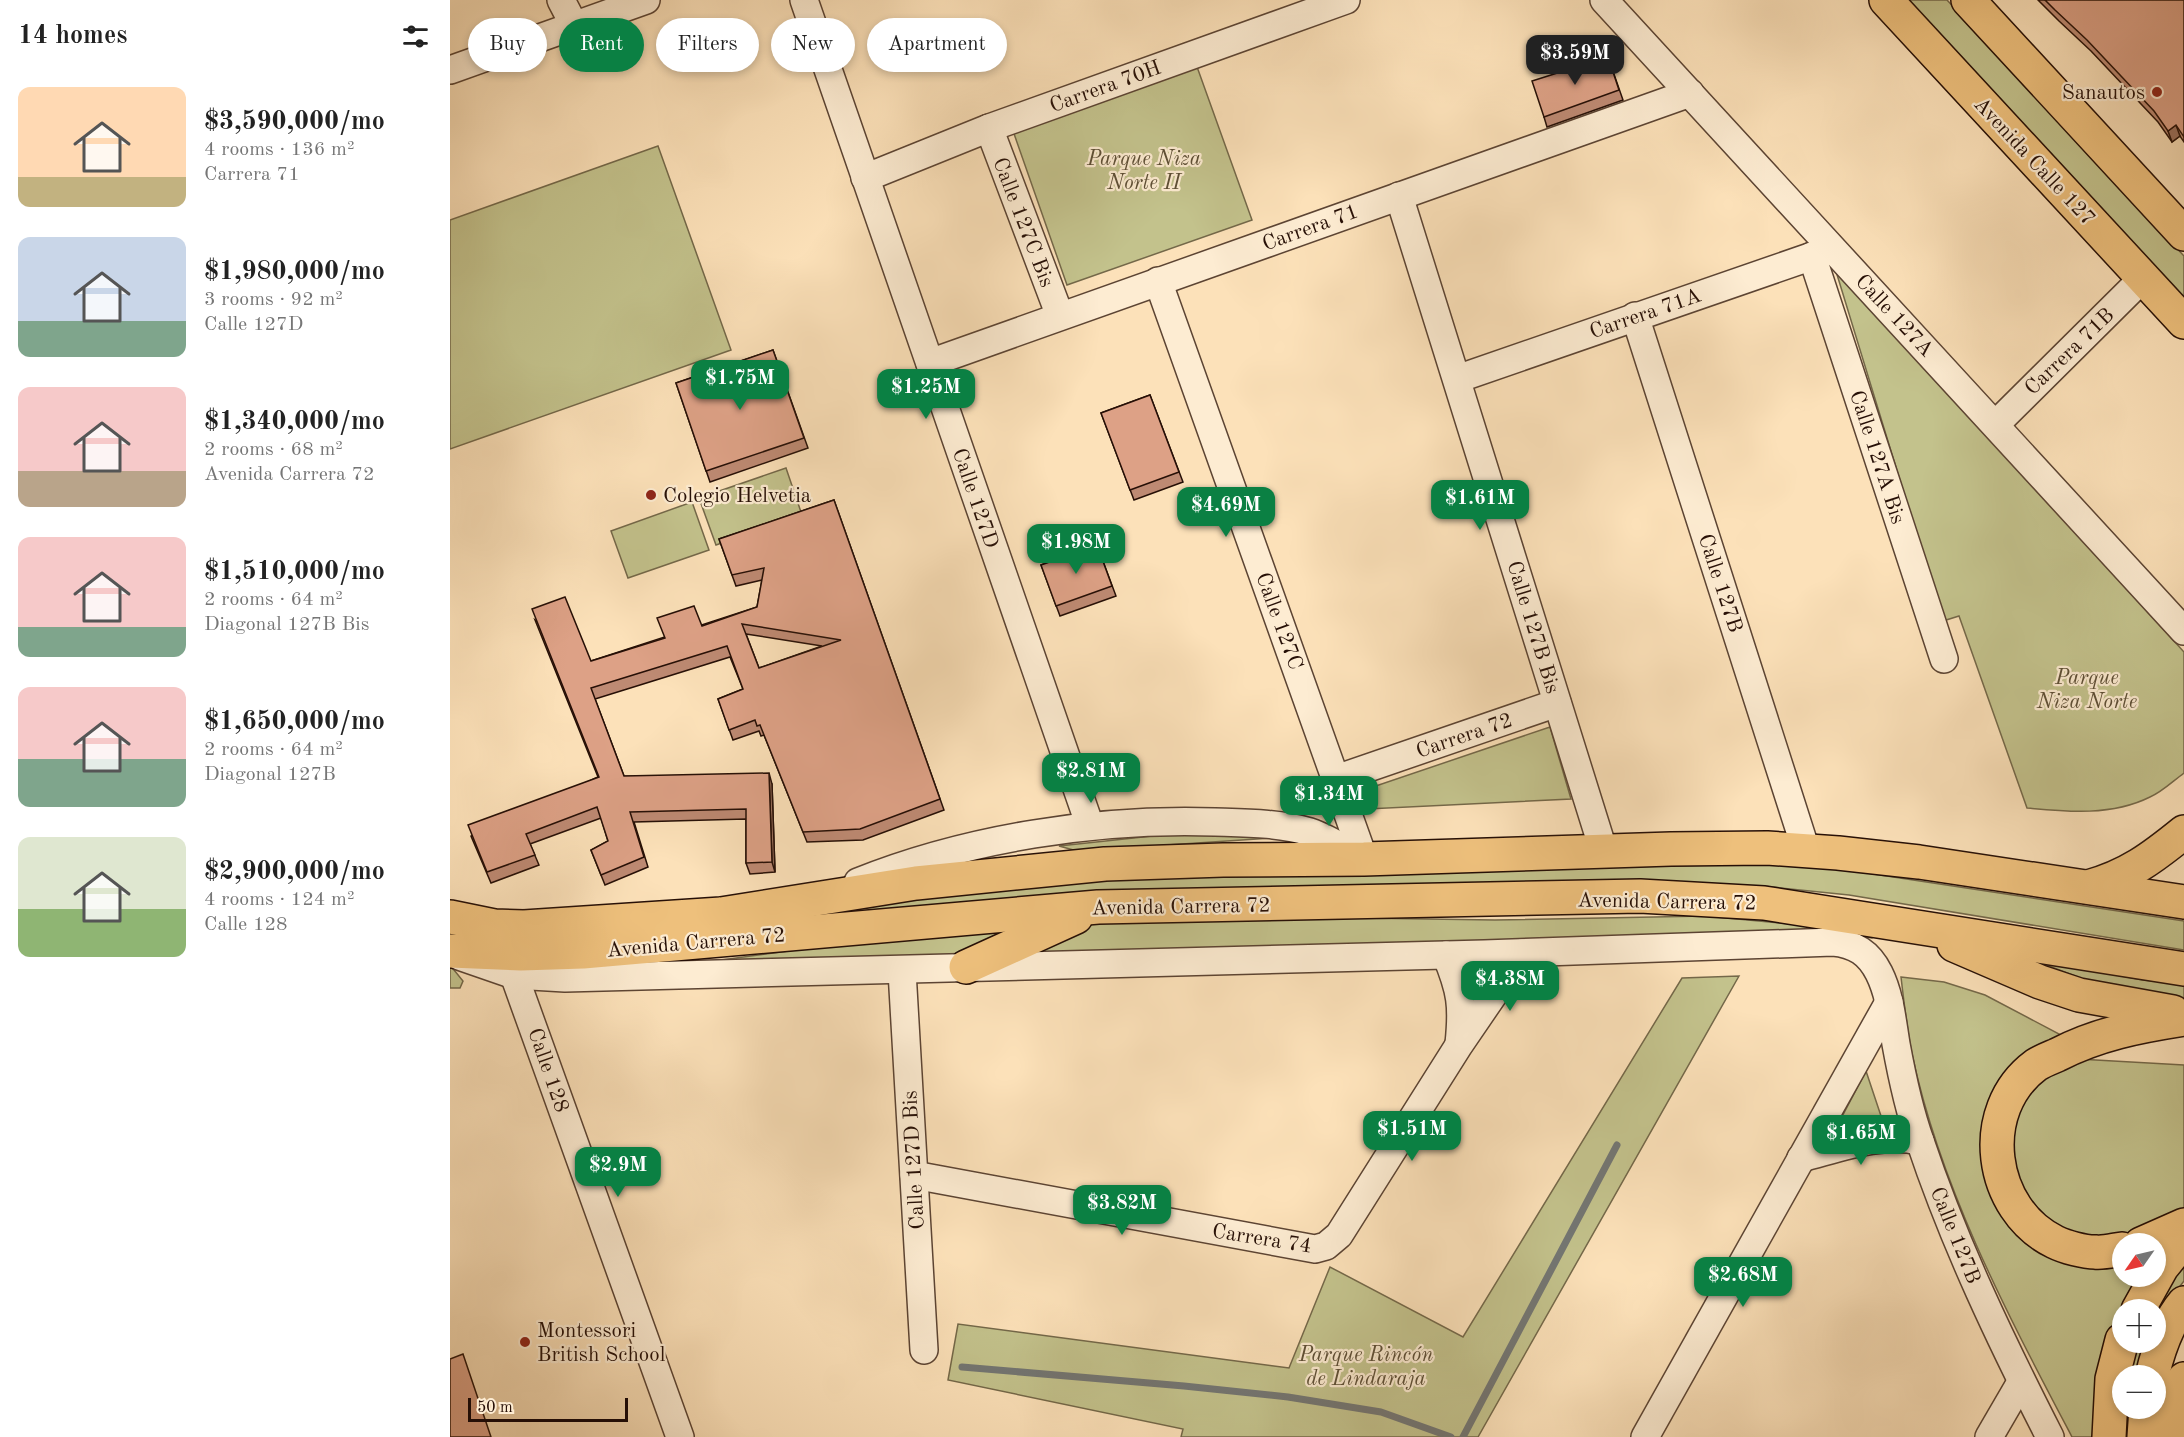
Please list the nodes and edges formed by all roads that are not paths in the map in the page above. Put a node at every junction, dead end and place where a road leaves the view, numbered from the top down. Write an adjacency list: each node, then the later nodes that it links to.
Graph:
1 (561, 0): 8 (street)
2 (646, 0): 9 (street)
3 (804, 0): 14 (street, Calle 127D)
4 (1346, 0): 13 (street, Carrera 70H)
5 (1604, 0): 12 (street, Calle 127A)
6 (1886, 0): 18 (main road, Avenida Calle 127)
7 (1968, 0): 16 (main road)
8 (570, 18)
9 (594, 18)
10 (559, 30): 11 (street)
11 (450, 70)
12 (1690, 93): 15 (street, Carrera 71); 17 (street, Calle 127A)
13 (988, 128): 14 (street, Carrera 70H); 20 (street, Calle 127C Bis)
14 (865, 178): 23 (street, Calle 127D)
15 (1399, 196): 19 (street, Carrera 71); 24 (street, Calle 127B Bis)
16 (2182, 228)
17 (1823, 252): 21 (street, Carrera 71A); 25 (street, Calle 127A); 27 (street, Calle 127A Bis)
18 (2143, 278): 22 (main road, Avenida Calle 127); 25 (street, Carrera 71B)
19 (1158, 281): 20 (street, Carrera 71); 29 (street, Calle 127C)
20 (1060, 316): 23 (street, Carrera 71)
21 (1635, 316): 24 (street, Carrera 71A); 32 (street, Calle 127B)
22 (2184, 322)
23 (930, 363): 30 (street, Calle 127D)
24 (1456, 379): 28 (street, Calle 127B Bis)
25 (1996, 424): 26 (street, Calle 127A)
26 (2184, 631)
27 (1944, 659)
28 (1557, 703): 29 (street, Carrera 72); 33 (street, Calle 127B Bis)
29 (1336, 779): 34 (street, Calle 127C)
30 (1090, 826): 34 (street, Avenida Carrera 72); 36 (street, Avenida Carrera 72)
31 (2184, 832): 35 (main road)
32 (1806, 850): 33 (main road, Avenida Carrera 72); 35 (main road, Avenida Carrera 72)
33 (1604, 852): 34 (main road, Avenida Carrera 72)
34 (1364, 859): 36 (main road, Avenida Carrera 72)
35 (2084, 889): 37 (main road, Avenida Carrera 72)
36 (819, 897): 39 (main road, Avenida Carrera 72)
37 (2184, 903)
38 (1098, 907): 40 (main road, Avenida Carrera 72); 41 (main road, Avenida Carrera 72); 45 (main road)
39 (450, 917)
40 (1912, 926): 46 (main road, Avenida Carrera 72); 50 (main road, Avenida Carrera 72)
41 (450, 951): 48 (street, Avenida Carrera 72)
42 (1522, 953): 43 (street, Avenida Carrera 72); 44 (street, Avenida Carrera 72); 52 (street)
43 (1446, 955): 45 (street, Avenida Carrera 72); 52 (street)
44 (1868, 956): 49 (street, Calle 127B)
45 (966, 967): 47 (street, Avenida Carrera 72)
46 (2184, 969)
47 (902, 971): 48 (street, Avenida Carrera 72); 55 (street, Calle 127D Bis)
48 (514, 975): 68 (street, Calle 128)
49 (1889, 1002): 53 (street, Calle 127B); 54 (street)
50 (2184, 1013)
51 (2184, 1019): 59 (main road)
52 (1459, 1045): 55 (street, Carrera 74)
53 (1920, 1141): 54 (street); 66 (street, Calle 127B)
54 (1802, 1158): 69 (street)
55 (914, 1175): 62 (street, Calle 127D Bis)
56 (2184, 1225): 57 (main road)
57 (2166, 1233)
58 (2184, 1240): 60 (main road)
59 (2112, 1250)
60 (2144, 1299)
61 (2184, 1303): 64 (main road)
62 (924, 1350)
63 (2119, 1353): 72 (main road)
64 (2155, 1365)
65 (2184, 1379): 74 (main road)
66 (2021, 1382): 70 (street); 71 (street, Calle 127B)
67 (2145, 1419): 73 (main road)
68 (680, 1437)
69 (1645, 1437)
70 (1989, 1437)
71 (2050, 1437)
72 (2109, 1437)
73 (2144, 1437)
74 (2173, 1437)

